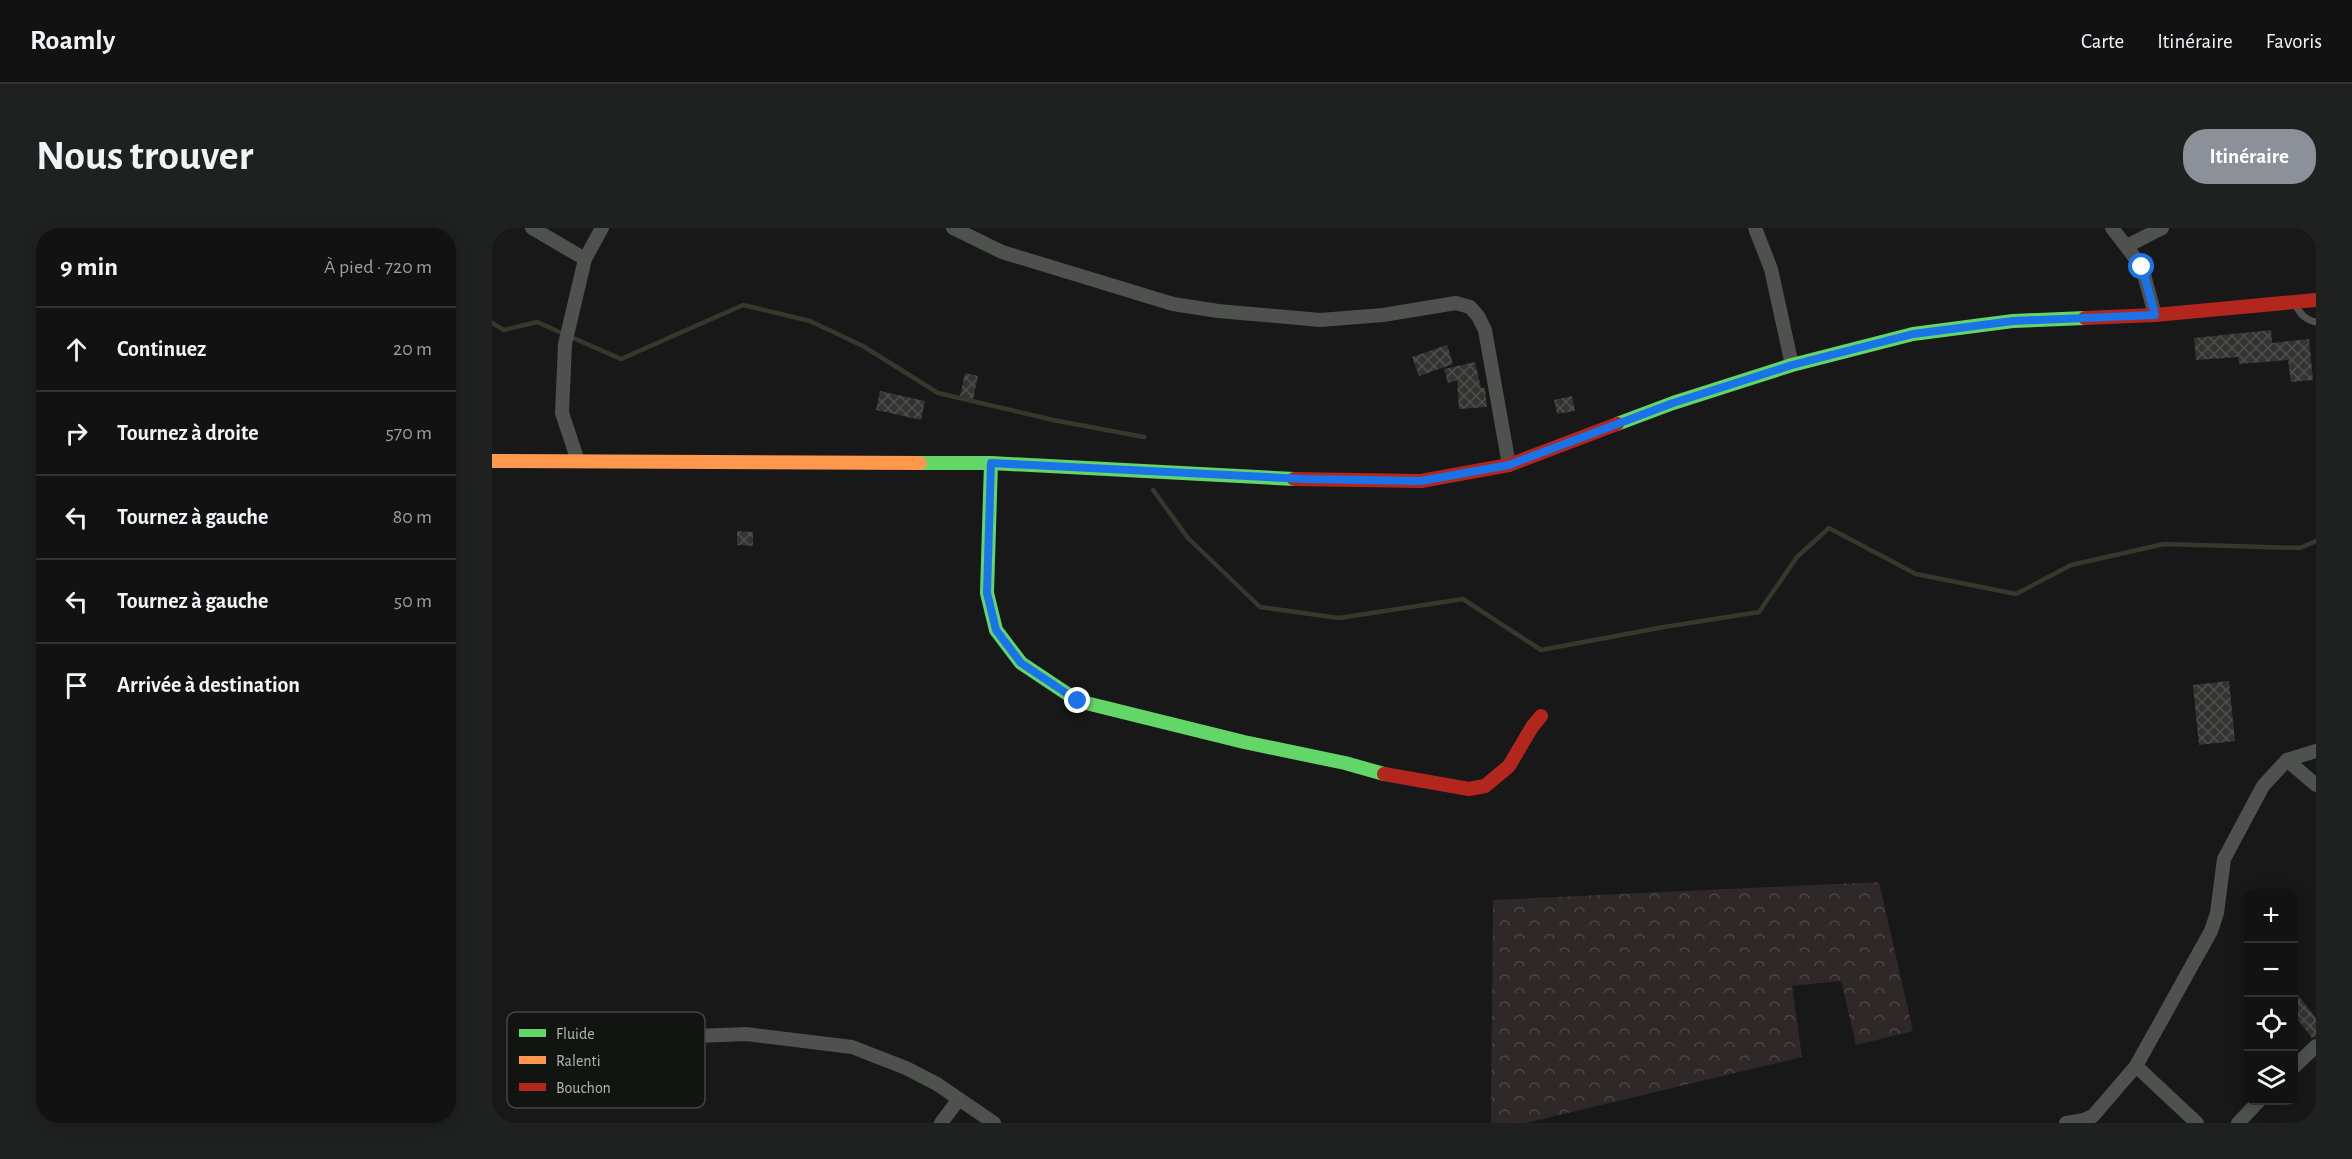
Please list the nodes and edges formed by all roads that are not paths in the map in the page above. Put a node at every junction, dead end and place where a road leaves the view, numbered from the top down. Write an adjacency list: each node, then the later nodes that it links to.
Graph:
1 (532, 228): 8 (street)
2 (602, 228): 8 (street)
3 (953, 228): 17 (street)
4 (1755, 228): 13 (street)
5 (2112, 228): 7 (street)
6 (2162, 228): 7 (street)
7 (2127, 246): 11 (street)
8 (585, 259): 15 (street)
9 (2316, 300): 10 (main road)
10 (2293, 302): 11 (main road); 12 (lane)
11 (2155, 315): 13 (main road)
12 (2316, 322)
13 (1792, 365): 17 (main road)
14 (492, 461): 15 (main road)
15 (578, 461): 16 (main road)
16 (991, 463): 17 (main road); 18 (main road)
17 (1509, 465)
18 (1541, 716)
19 (2316, 751): 20 (street)
20 (2287, 760): 21 (street); 25 (street)
21 (2316, 785)
22 (705, 1036): 26 (street)
23 (2316, 1046): 24 (street)
24 (2298, 1063)
25 (2136, 1066): 30 (street); 31 (street)
26 (959, 1099): 28 (street); 29 (street)
27 (2256, 1105): 32 (street)
28 (941, 1123)
29 (994, 1123)
30 (2066, 1123)
31 (2197, 1123)
32 (2238, 1123)

